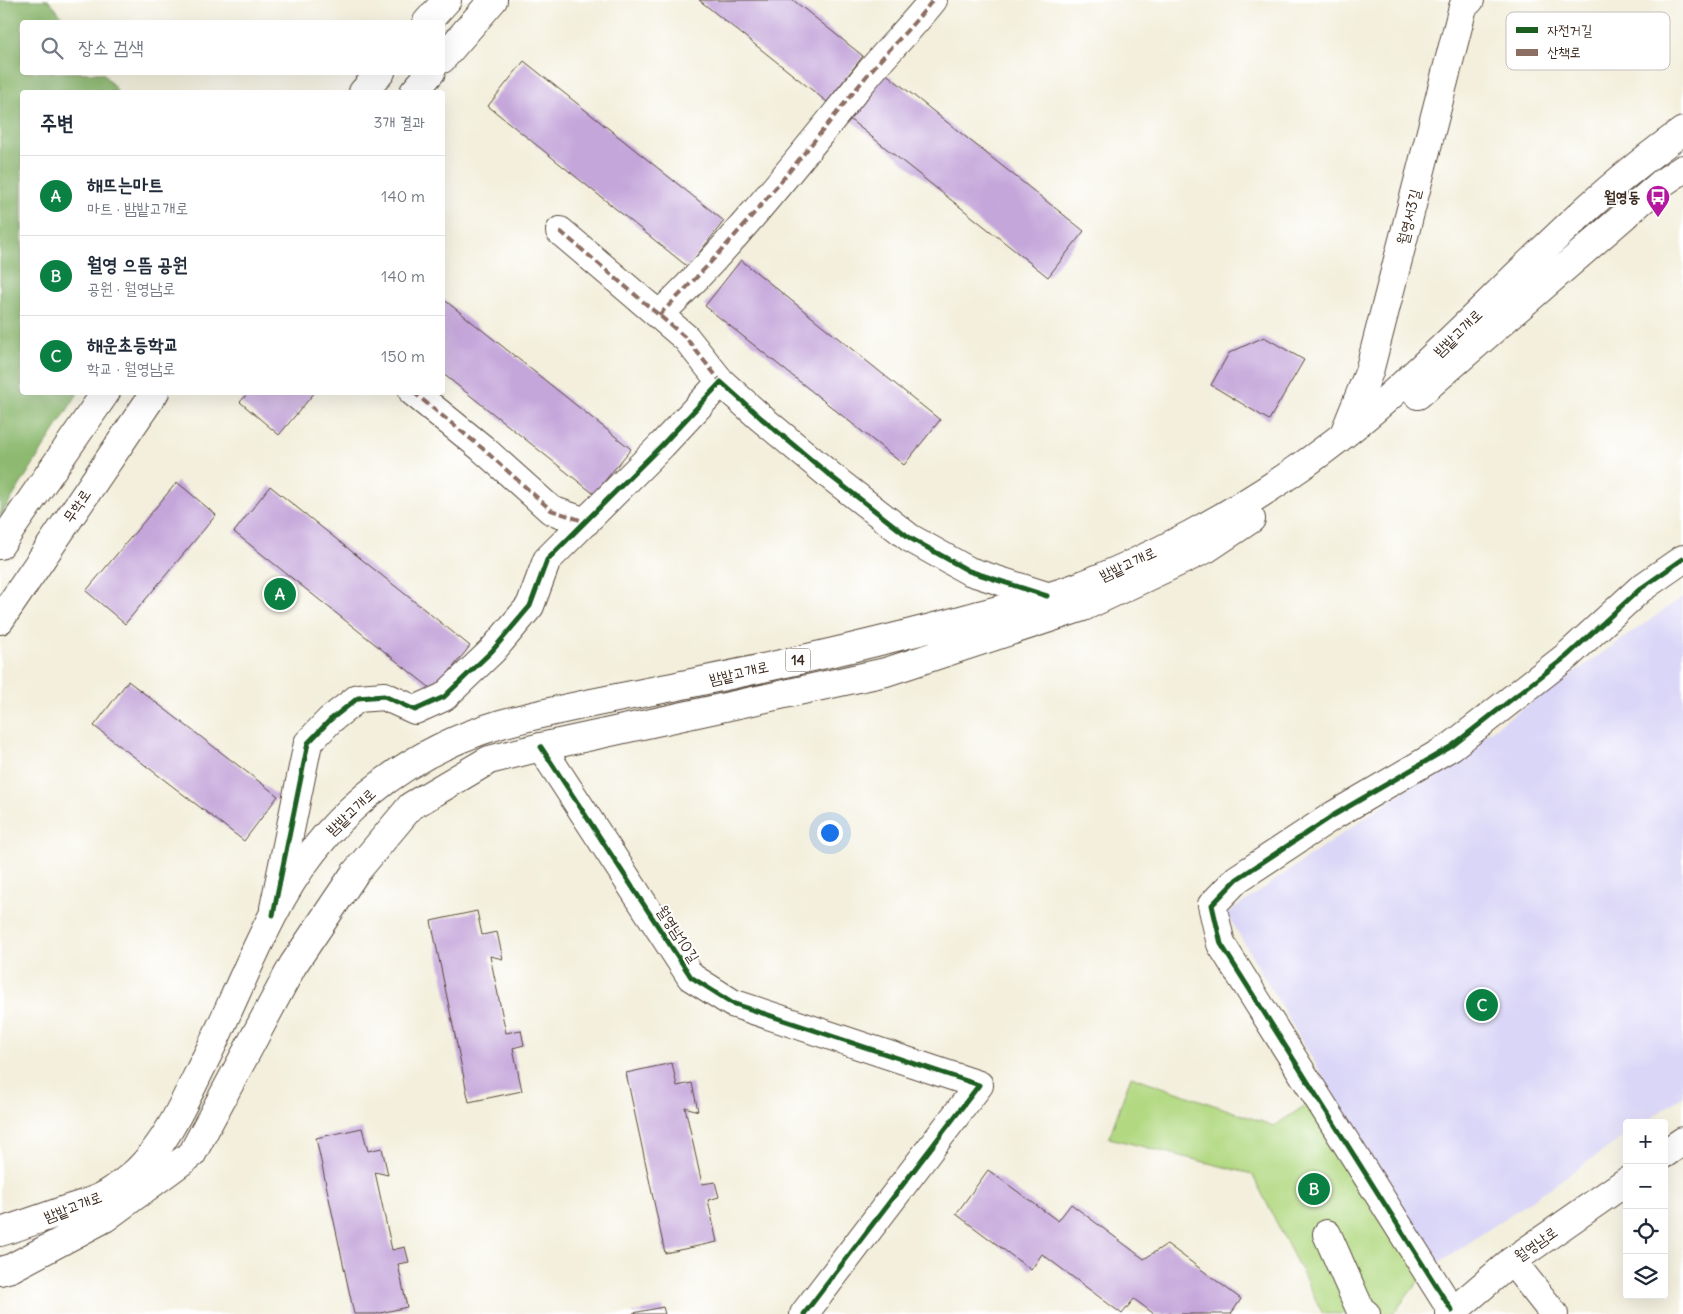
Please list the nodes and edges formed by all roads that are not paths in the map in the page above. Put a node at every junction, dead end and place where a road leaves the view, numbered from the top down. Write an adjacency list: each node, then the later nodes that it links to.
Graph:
1 (446, 0): 5 (main road)
2 (493, 0): 6 (main road)
3 (933, 0): 14 (main road)
4 (1470, 0): 19 (main road, 월영서3길)
5 (429, 20)
6 (445, 56)
7 (379, 75): 9 (main road)
8 (428, 75): 10 (main road)
9 (365, 90)
10 (416, 90)
11 (1683, 132): 19 (main road, 밤밭고개로 / 14)
12 (1683, 169): 25 (main road, 밤밭고개로 / 14)
13 (560, 231): 14 (main road)
14 (659, 315): 15 (main road)
15 (721, 382): 20 (main road); 23 (main road)
16 (104, 395): 21 (main road)
17 (153, 395): 24 (main road, 무학로)
18 (417, 395): 20 (main road)
19 (1344, 434): 23 (main road, 밤밭고개로 / 14)
20 (586, 522): 26 (main road)
21 (0, 545)
22 (1683, 560): 34 (main road)
23 (1047, 596): 26 (main road, 밤밭고개로 / 14)
24 (0, 620)
25 (541, 747): 33 (main road, 밤밭고개로 / 14); 35 (main road, 월영남10길)
26 (273, 915): 30 (main road, 밤밭고개로 / 14)
27 (1683, 1141): 28 (main road)
28 (1668, 1151)
29 (1623, 1184): 32 (main road, 월영남로)
30 (0, 1232)
31 (1327, 1234): 36 (main road)
32 (1512, 1261): 34 (main road, 월영남로); 37 (main road)
33 (0, 1271)
34 (1451, 1312)
35 (804, 1314)
36 (1366, 1314)
37 (1554, 1314)

